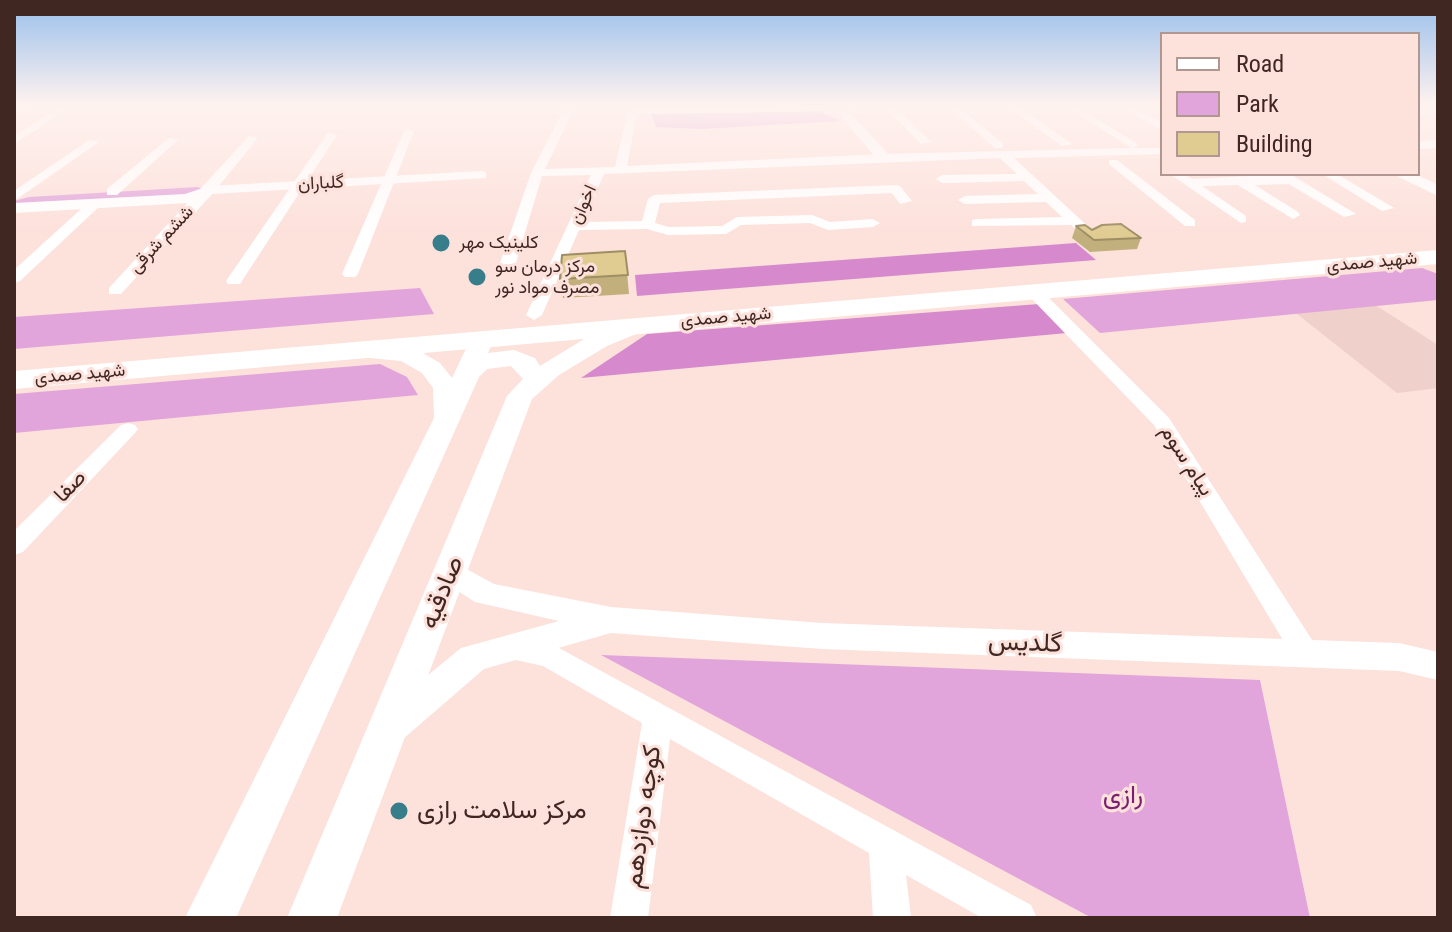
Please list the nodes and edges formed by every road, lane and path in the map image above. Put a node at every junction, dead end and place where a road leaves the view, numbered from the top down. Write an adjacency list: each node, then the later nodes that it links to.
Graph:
1 (84, 148): 39 (street)
2 (163, 148): 34 (street)
3 (244, 148): 32 (street, ششم شرقی)
4 (323, 148): 29 (street)
5 (402, 148): 26 (street)
6 (549, 148): 17 (street)
7 (625, 148): 15 (street)
8 (877, 148): 12 (street)
9 (1138, 149): 10 (street, اخوان); 11 (street, اخوان); 14 (street)
10 (1002, 150): 12 (street, اخوان); 23 (street)
11 (1160, 151)
12 (883, 157): 15 (street, اخوان)
13 (1113, 162): 30 (street)
14 (1160, 164)
15 (620, 170): 16 (street, اخوان)
16 (599, 171): 17 (street); 55 (street, اخوان)
17 (537, 173): 60 (street)
18 (481, 175): 26 (street, گلباران)
19 (692, 175): 37 (street)
20 (1179, 176): 28 (street)
21 (1331, 176): 31 (street)
22 (1405, 176): 33 (main road)
23 (1027, 177): 25 (street); 38 (street)
24 (1235, 178): 27 (street); 28 (street); 46 (street)
25 (942, 179)
26 (389, 180): 29 (street, گلباران); 62 (street)
27 (1290, 180): 31 (street); 45 (street)
28 (1190, 184): 30 (street); 48 (street)
29 (299, 185): 32 (street, گلباران); 65 (street)
30 (1144, 185): 53 (street)
31 (1346, 185): 44 (street)
32 (209, 190): 34 (street); 42 (street); 66 (street, ششم شرقی)
33 (1438, 191)
34 (112, 192): 39 (street)
35 (802, 193): 36 (street); 41 (street); 47 (street)
36 (729, 197): 37 (street); 49 (street)
37 (694, 198): 54 (street)
38 (1050, 198): 40 (street); 50 (street)
39 (14, 199)
40 (965, 200)
41 (905, 201)
42 (96, 203): 43 (street); 63 (street)
43 (14, 208)
44 (1387, 208)
45 (1349, 214)
46 (1293, 215)
47 (812, 219): 49 (street); 51 (street)
48 (1241, 219)
49 (737, 221): 54 (street)
50 (1074, 221): 52 (street); 56 (street)
51 (873, 223)
52 (977, 223)
53 (1190, 223)
54 (648, 225): 55 (street)
55 (574, 226): 68 (street, اخوان)
56 (1089, 235)
57 (1434, 256): 58 (main road, شهید صمدی); 61 (main road, شهید صمدی)
58 (1229, 259): 59 (main road, شهید صمدی); 61 (main road)
59 (1175, 263): 64 (main road); 68 (main road, شهید صمدی)
60 (506, 269)
61 (1252, 273): 64 (main road, شهید صمدی)
62 (350, 274)
63 (14, 278)
64 (1200, 278): 67 (main road, شهید صمدی)
65 (234, 281)
66 (115, 291)
67 (1034, 292): 69 (main road, شهید صمدی); 84 (street, پیام سوم)
68 (537, 324): 69 (main road, شهید صمدی); 70 (main road, شهید صمدی); 71 (main road, شهید صمدی); 77 (main road)
69 (638, 325): 77 (main road, صادقیه)
70 (482, 339): 72 (main road, شهید صمدی); 74 (main road)
71 (127, 348): 73 (main road, شهید صمدی); 75 (main road)
72 (354, 352): 75 (main road, شهید صمدی); 78 (main road)
73 (14, 357)
74 (470, 371): 77 (main road); 78 (main road)
75 (106, 373): 76 (main road, شهید صمدی)
76 (14, 380)
77 (524, 384): 81 (main road, صادقیه)
78 (448, 418): 89 (main road)
79 (128, 429): 80 (street, صفا)
80 (14, 546)
81 (452, 572): 82 (street); 87 (main road, صادقیه)
82 (611, 620): 83 (street); 84 (street, گلدیس)
83 (507, 648): 86 (street); 87 (street)
84 (1306, 654): 85 (street, گلدیس)
85 (1438, 666)
86 (658, 717): 88 (street); 91 (street, کوچه دوازدهم)
87 (387, 731): 90 (main road, صادقیه)
88 (886, 844): 92 (street); 93 (street)
89 (210, 918)
90 (312, 918)
91 (629, 918)
92 (892, 918)
93 (1018, 918)

